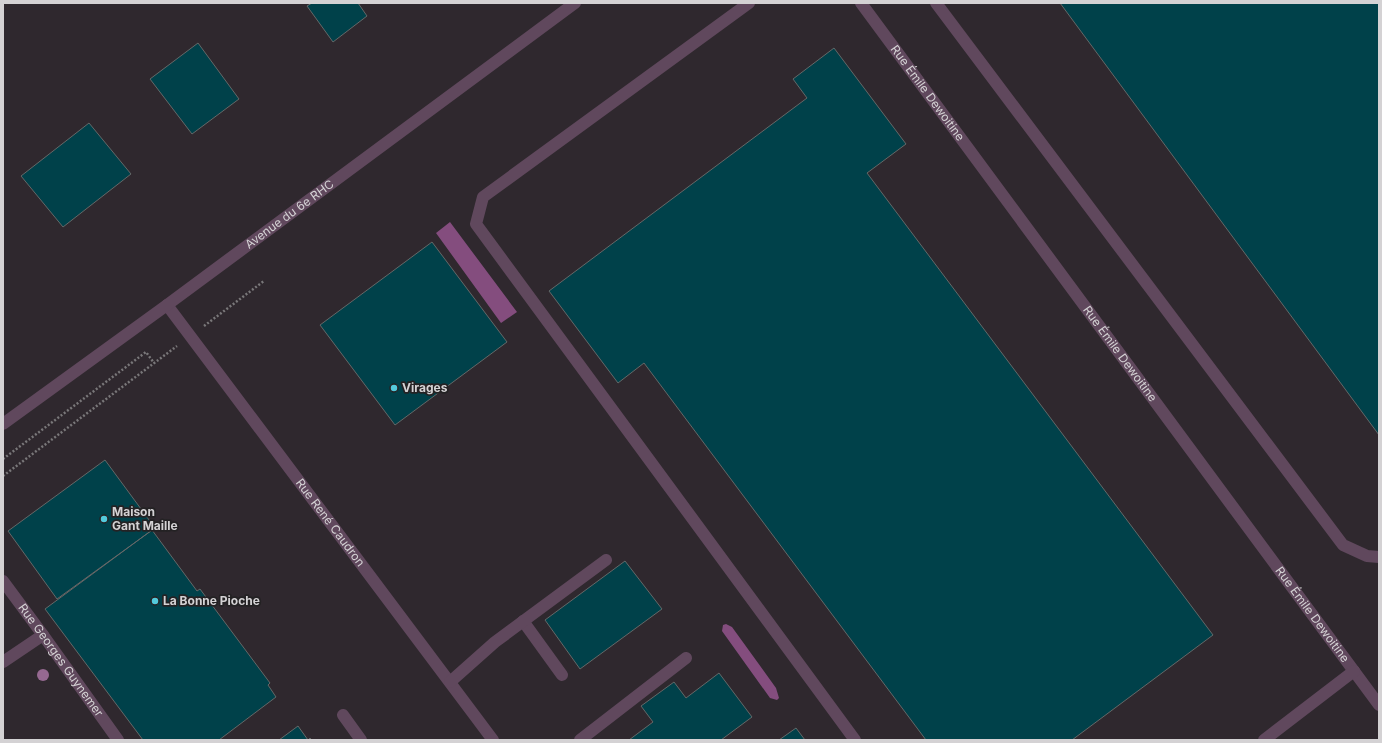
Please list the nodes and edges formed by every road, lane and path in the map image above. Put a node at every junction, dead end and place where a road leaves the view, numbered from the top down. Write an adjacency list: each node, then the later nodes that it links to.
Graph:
1 (575, 3): 6 (street, Avenue du 6e RHC)
2 (749, 3): 28 (street)
3 (861, 3): 19 (street, Rue Émile Dewoitine)
4 (936, 3): 12 (street)
5 (264, 281): 7 (path)
6 (167, 305): 7 (street, Rue René Caudron); 9 (street, Avenue du 6e RHC)
7 (190, 336): 8 (path); 21 (street, Rue René Caudron)
8 (154, 363): 10 (path); 11 (path)
9 (3, 424)
10 (3, 459)
11 (3, 476)
12 (1379, 557)
13 (606, 560): 15 (street)
14 (3, 581): 16 (street, Rue Georges Guynemer)
15 (523, 621): 20 (street); 21 (street)
16 (43, 635): 18 (street); 24 (street, Rue Georges Guynemer)
17 (686, 658): 27 (street)
18 (3, 662)
19 (1354, 671): 22 (street, Rue Émile Dewoitine); 29 (street)
20 (562, 675)
21 (450, 682): 26 (street, Rue René Caudron)
22 (1379, 705)
23 (343, 715): 25 (street)
24 (118, 740)
25 (361, 740)
26 (493, 740)
27 (580, 740)
28 (855, 740)
29 (1264, 740)

